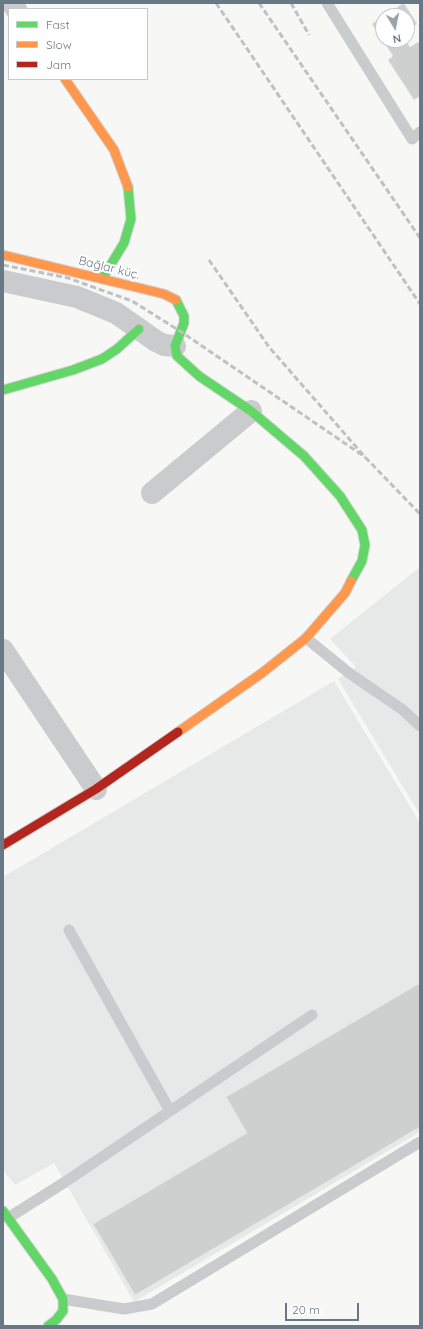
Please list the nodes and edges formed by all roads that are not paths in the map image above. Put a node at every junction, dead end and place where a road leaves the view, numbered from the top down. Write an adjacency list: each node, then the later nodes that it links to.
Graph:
1 (327, 3): 3 (lane)
2 (66, 80): 5 (street)
3 (420, 132)
4 (3, 254): 5 (street, Bağlar küç.)
5 (102, 279): 8 (street, Bağlar küç.)
6 (3, 281): 7 (street)
7 (139, 329): 8 (street); 9 (street)
8 (178, 339): 10 (street)
9 (3, 390)
10 (251, 411): 11 (street); 12 (street)
11 (152, 493)
12 (306, 638): 14 (lane); 15 (street)
13 (3, 650): 15 (street)
14 (420, 726)
15 (96, 789): 16 (street)
16 (3, 845)
17 (69, 930): 19 (lane)
18 (312, 1015): 19 (lane)
19 (170, 1111): 21 (lane)
20 (420, 1142): 22 (lane)
21 (5, 1215): 22 (street)
22 (63, 1299): 23 (street)
23 (48, 1326)

